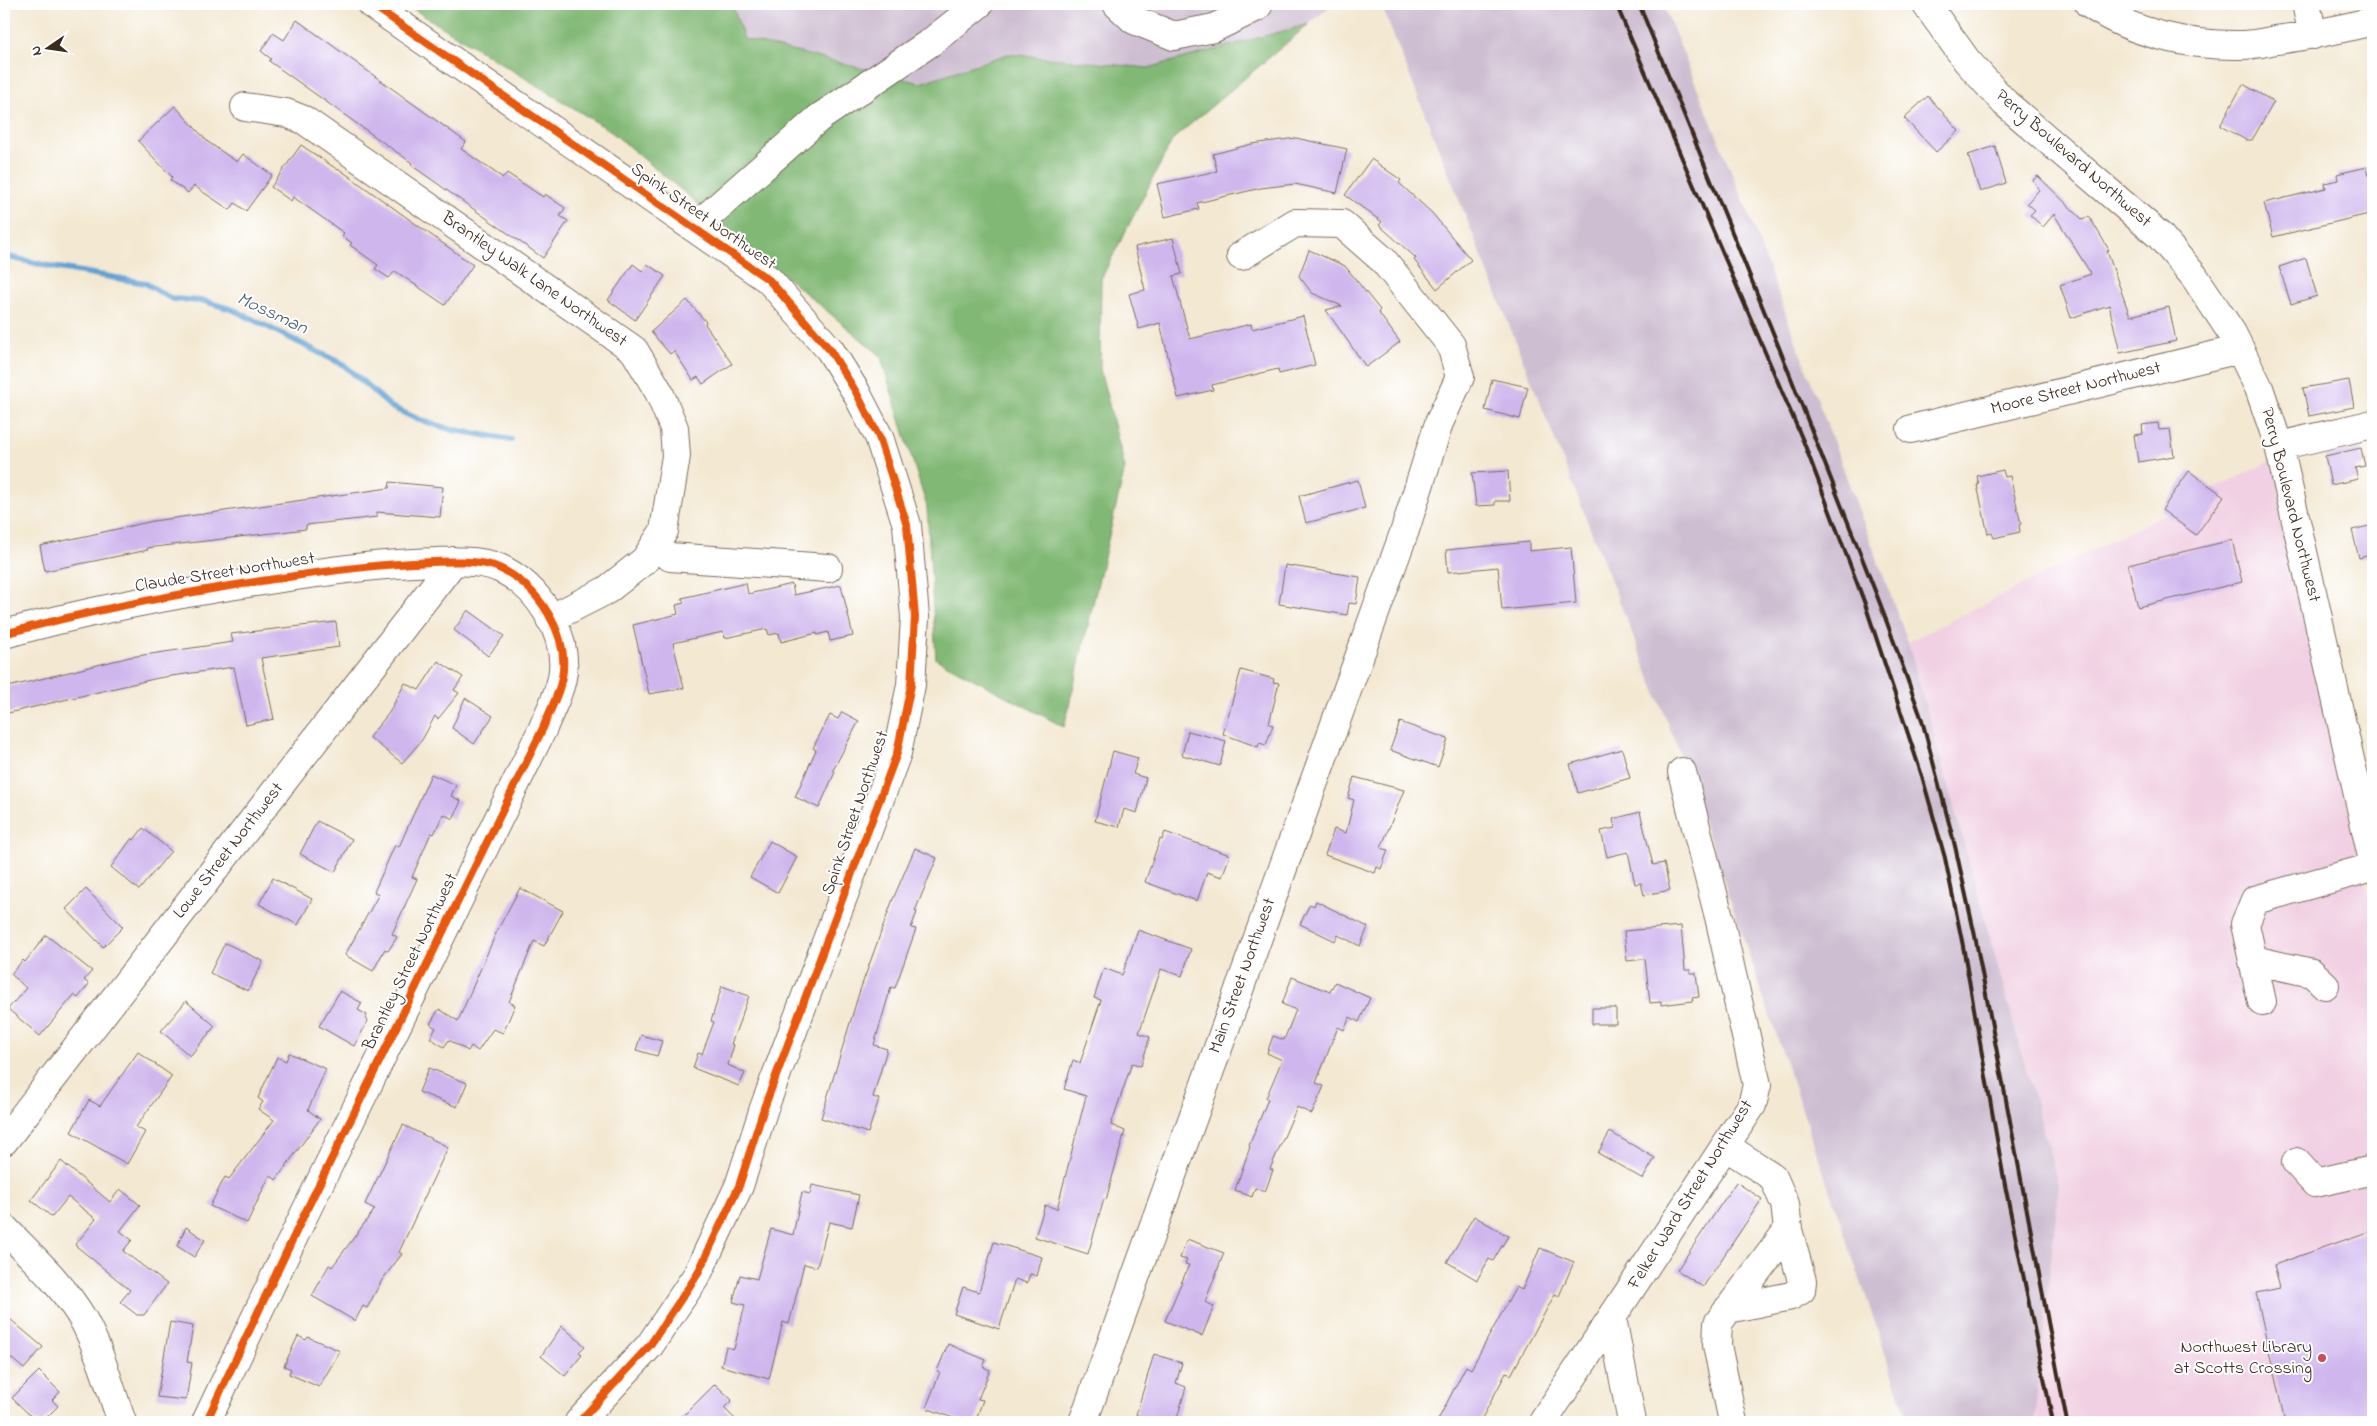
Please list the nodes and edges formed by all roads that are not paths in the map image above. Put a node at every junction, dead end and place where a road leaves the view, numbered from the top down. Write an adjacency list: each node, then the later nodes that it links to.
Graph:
1 (371, 4): 11 (street, Spink Street Northwest)
2 (979, 4): 11 (street)
3 (1117, 4): 4 (street)
4 (1258, 4)
5 (1926, 4): 13 (street, Perry Boulevard Northwest)
6 (2089, 4): 9 (street)
7 (2306, 4): 9 (street)
8 (2373, 21): 9 (street)
9 (2313, 35)
10 (245, 107): 17 (street, Brantley Walk Lane Northwest)
11 (694, 228): 38 (street, Spink Street Northwest)
12 (1241, 256): 39 (street, Main Street Northwest)
13 (2240, 349): 15 (street, Moore Street Northwest); 16 (street, Perry Boulevard Northwest)
14 (2373, 424): 16 (street)
15 (1911, 428)
16 (2279, 446): 23 (street, Perry Boulevard Northwest)
17 (654, 546): 19 (street); 20 (street, Brantley Walk Lane Northwest)
18 (454, 561): 20 (street, Brantley Street Northwest); 21 (street, Claude Street Northwest); 28 (street, Lowe Street Northwest)
19 (828, 568)
20 (550, 620): 37 (street, Brantley Street Northwest)
21 (4, 634)
22 (1682, 772): 29 (street, Felker Ward Street Northwest)
23 (2373, 861)
24 (2373, 867): 25 (street)
25 (2253, 960): 26 (street); 26 (street)
26 (2284, 967): 27 (street)
27 (2325, 984)
28 (4, 1142)
29 (1725, 1146): 33 (street); 35 (street, Felker Ward Street Northwest)
30 (2296, 1162): 31 (street)
31 (2369, 1171)
32 (4, 1228): 36 (street)
33 (1788, 1230): 34 (street); 34 (street)
34 (1728, 1309): 42 (street)
35 (1612, 1318): 40 (street, Felker Ward Street Northwest); 41 (street)
36 (122, 1422)
37 (206, 1422)
38 (579, 1422)
39 (1083, 1422)
40 (1543, 1422)
41 (1632, 1422)
42 (1733, 1422)

